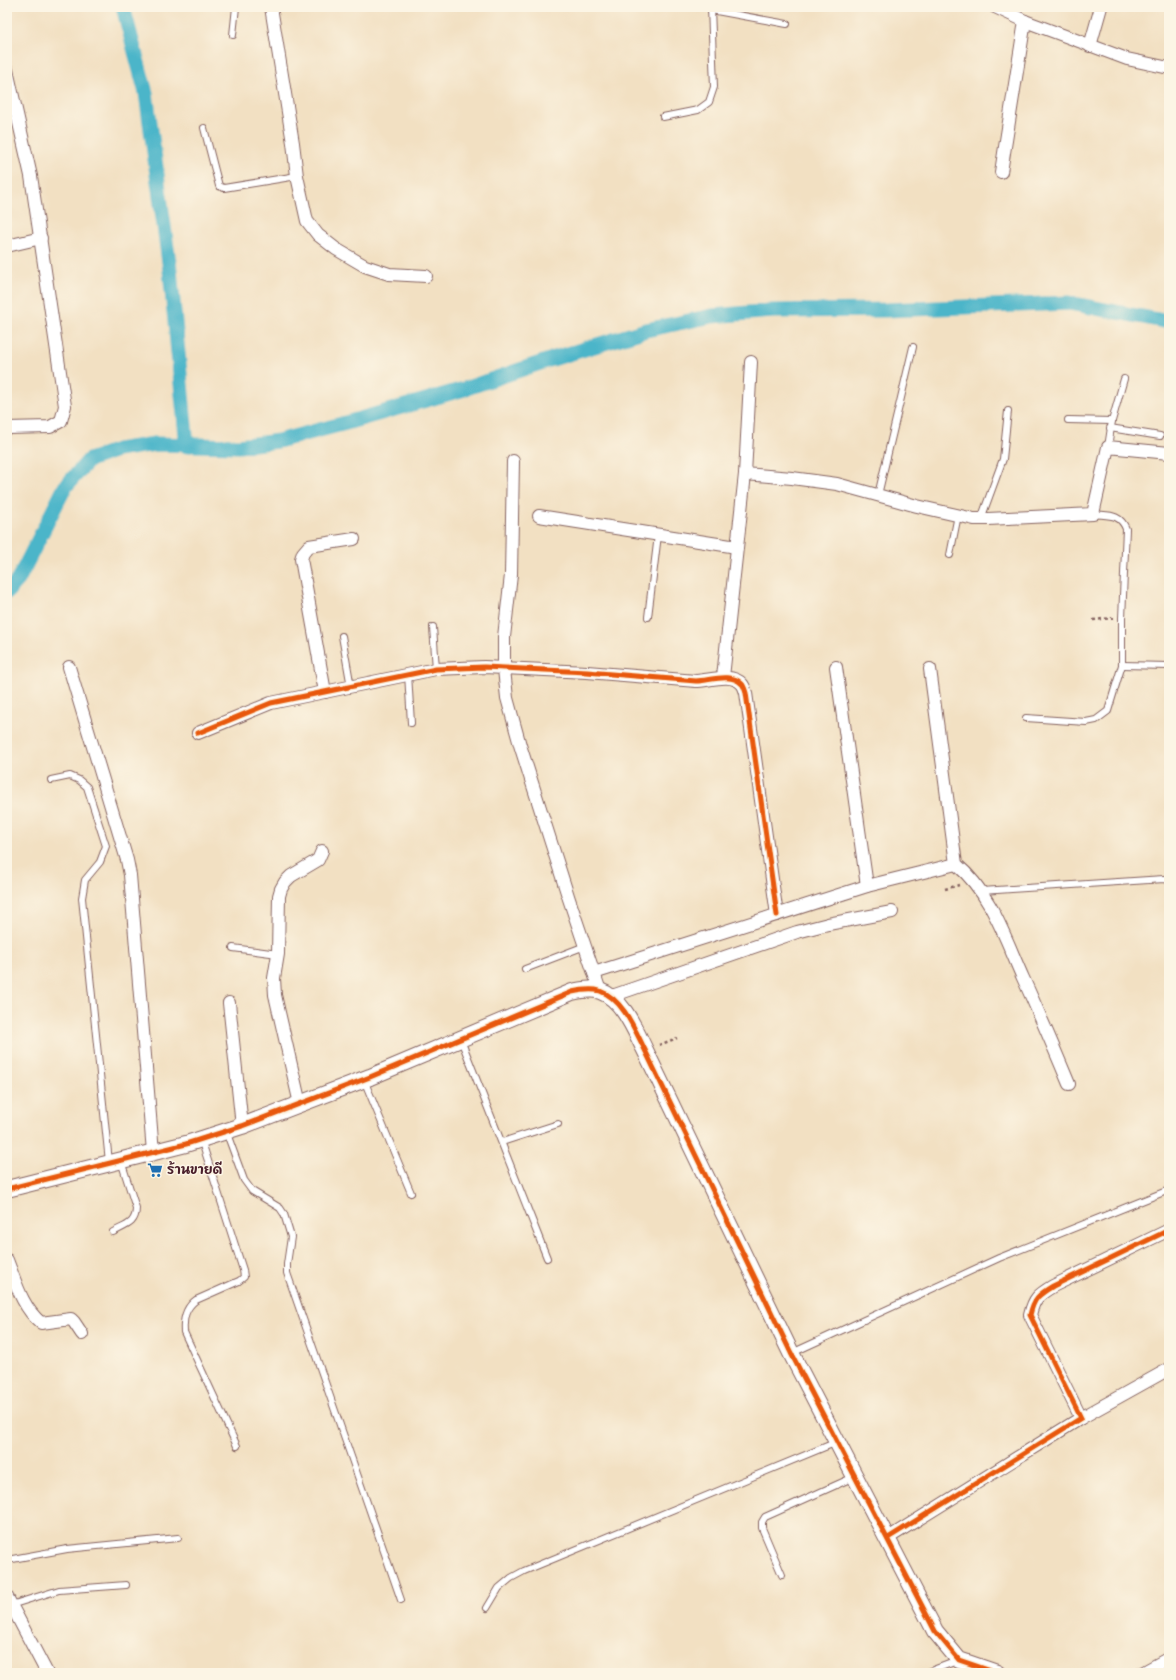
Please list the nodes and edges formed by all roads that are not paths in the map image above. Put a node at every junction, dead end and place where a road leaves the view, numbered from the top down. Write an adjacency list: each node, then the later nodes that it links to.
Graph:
1 (236, 7): 8 (lane)
2 (271, 7): 15 (street)
3 (994, 7): 6 (street)
4 (1101, 7): 9 (street)
5 (711, 8): 7 (lane); 12 (lane)
6 (1026, 21): 9 (street); 14 (street)
7 (787, 24)
8 (233, 35)
9 (1090, 46): 10 (street)
10 (1169, 68)
11 (7, 70): 16 (street)
12 (663, 117)
13 (204, 128): 15 (lane)
14 (1002, 172)
15 (297, 176): 18 (street)
16 (41, 238): 17 (street); 25 (street)
17 (7, 246)
18 (426, 276)
19 (913, 347): 32 (lane)
20 (751, 362): 31 (street)
21 (1124, 379): 24 (lane)
22 (1008, 410): 36 (lane)
23 (1068, 420): 24 (lane)
24 (1112, 421): 26 (lane)
25 (7, 428)
26 (1110, 428): 27 (lane); 28 (lane)
27 (1160, 436)
28 (1108, 447): 29 (street); 33 (street)
29 (1169, 453)
30 (513, 461): 49 (street)
31 (745, 474): 32 (street); 39 (street)
32 (878, 495): 34 (street)
33 (1093, 514): 36 (street); 44 (lane)
34 (958, 515): 36 (street); 40 (lane)
35 (539, 516): 37 (street)
36 (981, 519)
37 (658, 535): 39 (street); 41 (lane)
38 (354, 539): 54 (street)
39 (737, 547): 52 (street)
40 (950, 555)
41 (648, 617)
42 (433, 627): 48 (lane)
43 (342, 636): 53 (lane)
44 (1122, 665): 46 (lane); 55 (lane)
45 (69, 666): 82 (street)
46 (1169, 666)
47 (836, 667): 62 (street)
48 (436, 669): 49 (street); 51 (street)
49 (504, 669): 52 (street); 66 (street)
50 (930, 669): 60 (street)
51 (408, 674): 53 (street); 56 (lane)
52 (723, 677): 65 (street)
53 (351, 687): 54 (street)
54 (325, 692): 57 (street)
55 (1026, 718)
56 (411, 723)
57 (198, 733)
58 (51, 780): 83 (lane)
59 (322, 851): 68 (street)
60 (956, 864): 62 (street); 63 (street)
61 (1169, 880): 63 (lane)
62 (867, 886): 65 (street)
63 (982, 891): 75 (street)
64 (892, 912): 71 (street)
65 (777, 915): 70 (street)
66 (585, 946): 69 (lane); 70 (street)
67 (233, 948): 68 (lane)
68 (278, 954): 76 (street)
69 (525, 969)
70 (594, 973): 71 (street)
71 (605, 994): 73 (street); 92 (street)
72 (229, 1003): 78 (street)
73 (460, 1039): 74 (street); 81 (lane)
74 (364, 1079): 76 (street); 86 (lane)
75 (1070, 1084)
76 (300, 1104): 78 (street)
77 (558, 1124): 81 (lane)
78 (242, 1126): 79 (street)
79 (226, 1131): 80 (street); 103 (lane)
80 (201, 1139): 82 (street); 96 (lane)
81 (502, 1142): 89 (lane)
82 (152, 1152): 83 (street)
83 (115, 1163): 84 (street); 88 (lane)
84 (7, 1189)
85 (1169, 1190): 92 (lane)
86 (411, 1193)
87 (1169, 1230): 94 (street)
88 (113, 1232)
89 (547, 1258)
90 (7, 1260): 91 (street)
91 (82, 1334)
92 (791, 1353): 95 (street)
93 (1169, 1369): 94 (street)
94 (1081, 1418): 99 (street)
95 (838, 1442): 97 (street); 105 (lane)
96 (237, 1446)
97 (856, 1477): 99 (street); 101 (lane)
98 (178, 1538): 100 (lane)
99 (888, 1538): 107 (street)
100 (7, 1560)
101 (782, 1575)
102 (126, 1585): 104 (lane)
103 (401, 1600)
104 (9, 1601): 108 (street)
105 (487, 1608)
106 (1169, 1658): 111 (street)
107 (959, 1660): 109 (lane); 110 (street)
108 (47, 1673)
109 (925, 1673)
110 (997, 1673)
111 (1142, 1673)

